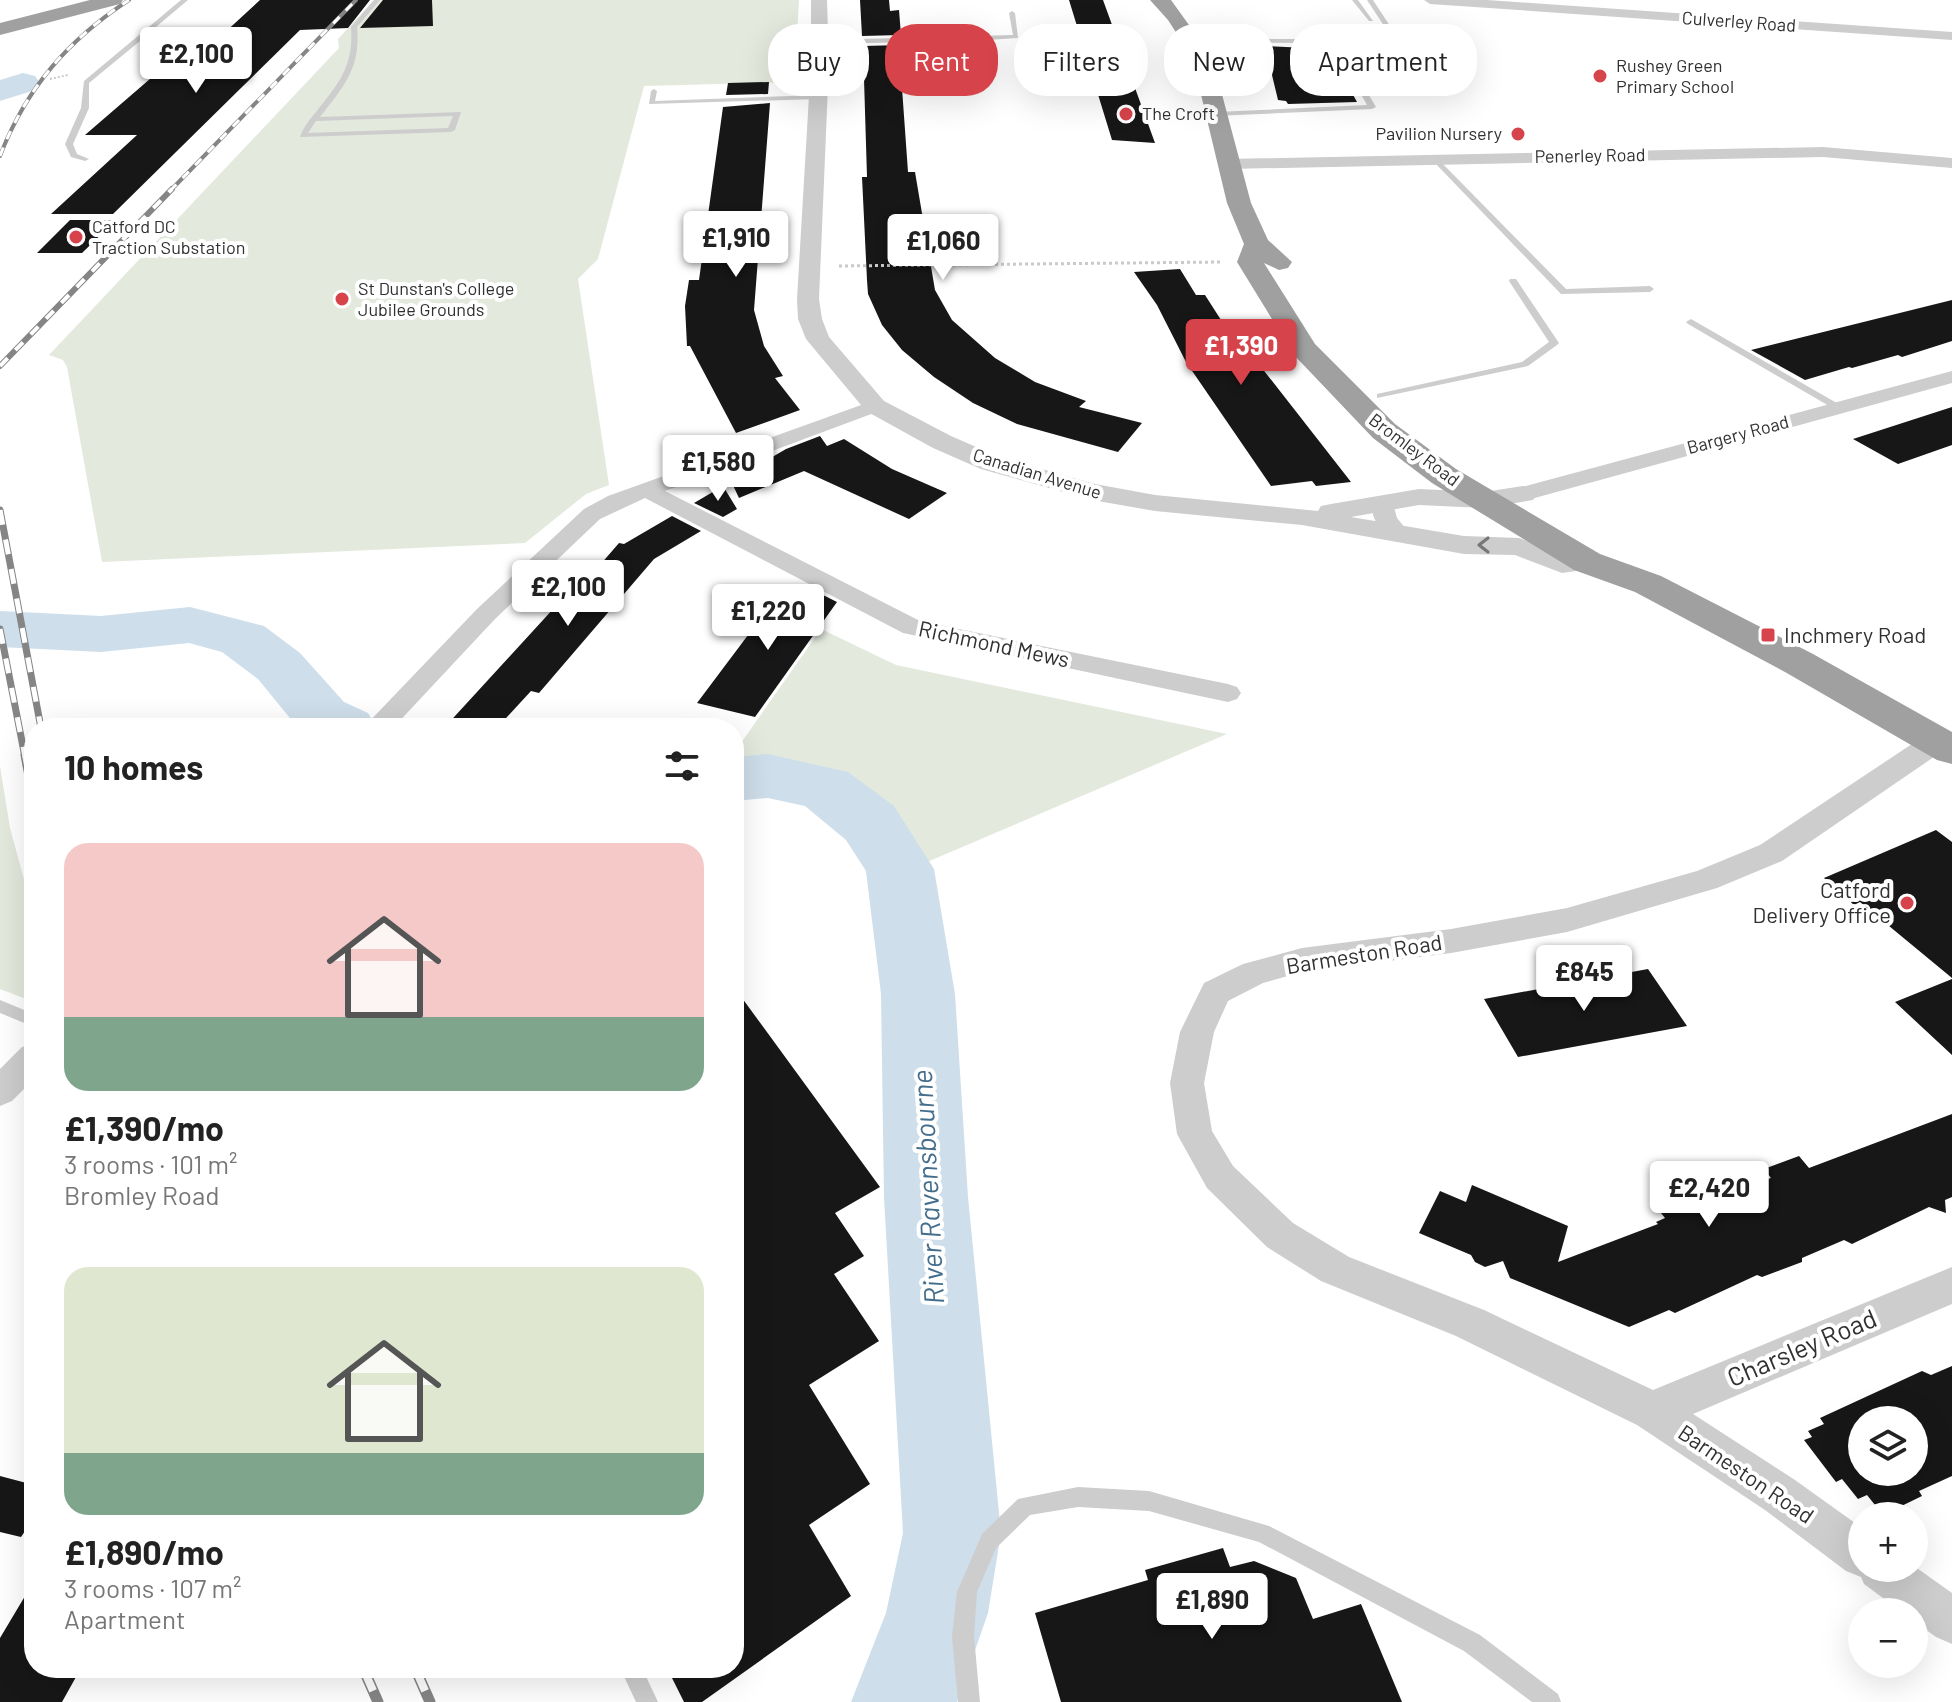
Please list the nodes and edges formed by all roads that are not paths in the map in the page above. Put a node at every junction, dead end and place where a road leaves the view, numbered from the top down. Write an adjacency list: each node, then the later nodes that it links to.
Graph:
1 (113, 0): 14 (highway)
2 (185, 0): 17 (lane)
3 (377, 0): 24 (lane)
4 (819, 0): 11 (street, Canadian Avenue)
5 (1160, 0): 12 (highway, Bromley Road)
6 (1355, 0): 10 (lane)
7 (1370, 0): 13 (lane)
8 (1430, 0): 15 (street, Culverley Road)
9 (1012, 13): 16 (lane)
10 (1371, 20)
11 (820, 24)
12 (1179, 24)
13 (1386, 24)
14 (0, 29)
15 (1952, 36)
16 (998, 38)
17 (138, 39): 18 (lane); 25 (lane)
18 (218, 39)
19 (1274, 41): 23 (lane)
20 (654, 91): 22 (lane)
21 (1212, 96): 23 (highway, Bromley Road)
22 (819, 97): 35 (street, Canadian Avenue)
23 (1216, 114): 28 (highway, Bromley Road)
24 (313, 119): 24 (lane)
25 (85, 159)
26 (1437, 160): 27 (street, Penerley Road); 28 (street, Penerley Road); 31 (lane)
27 (1952, 163)
28 (1228, 164): 29 (highway, Bromley Road)
29 (1254, 253): 34 (highway, Bromley Road); 37 (highway, Bromley Road)
30 (1513, 281): 34 (lane)
31 (1650, 289)
32 (1691, 322): 36 (lane)
33 (1952, 377): 36 (street, Bargery Road)
34 (1380, 396): 39 (highway, Bromley Road)
35 (875, 406): 38 (street); 42 (street, Canadian Avenue)
36 (1839, 408): 39 (street, Bargery Road)
37 (1431, 486): 40 (highway, Bromley Road); 41 (street, Canadian Avenue)
38 (646, 490): 46 (street, Richmond Mews); 47 (street)
39 (1523, 494): 40 (street); 45 (highway, Bromley Road)
40 (1484, 500): 44 (highway, Bromley Road)
41 (1384, 505): 42 (street, Canadian Avenue); 43 (street)
42 (1302, 517): 43 (street, Canadian Avenue)
43 (1398, 534): 44 (street, Canadian Avenue, one-way to 43)
44 (1587, 562): 45 (highway, Bromley Road)
45 (1648, 584): 48 (highway, Bromley Road)
46 (1228, 693)
47 (387, 718)
48 (1944, 745): 54 (street, Barmeston Road)
49 (0, 1006): 50 (lane)
50 (24, 1017)
51 (24, 1067): 52 (street)
52 (0, 1091)
53 (1952, 1285): 54 (street, Charsley Road)
54 (1652, 1411): 55 (street, Barmeston Road)
55 (1848, 1545)
56 (1899, 1582): 57 (street)
57 (1952, 1621)
58 (636, 1678): 59 (lane)
59 (647, 1702)
60 (969, 1702): 61 (lane)
61 (1550, 1702)

